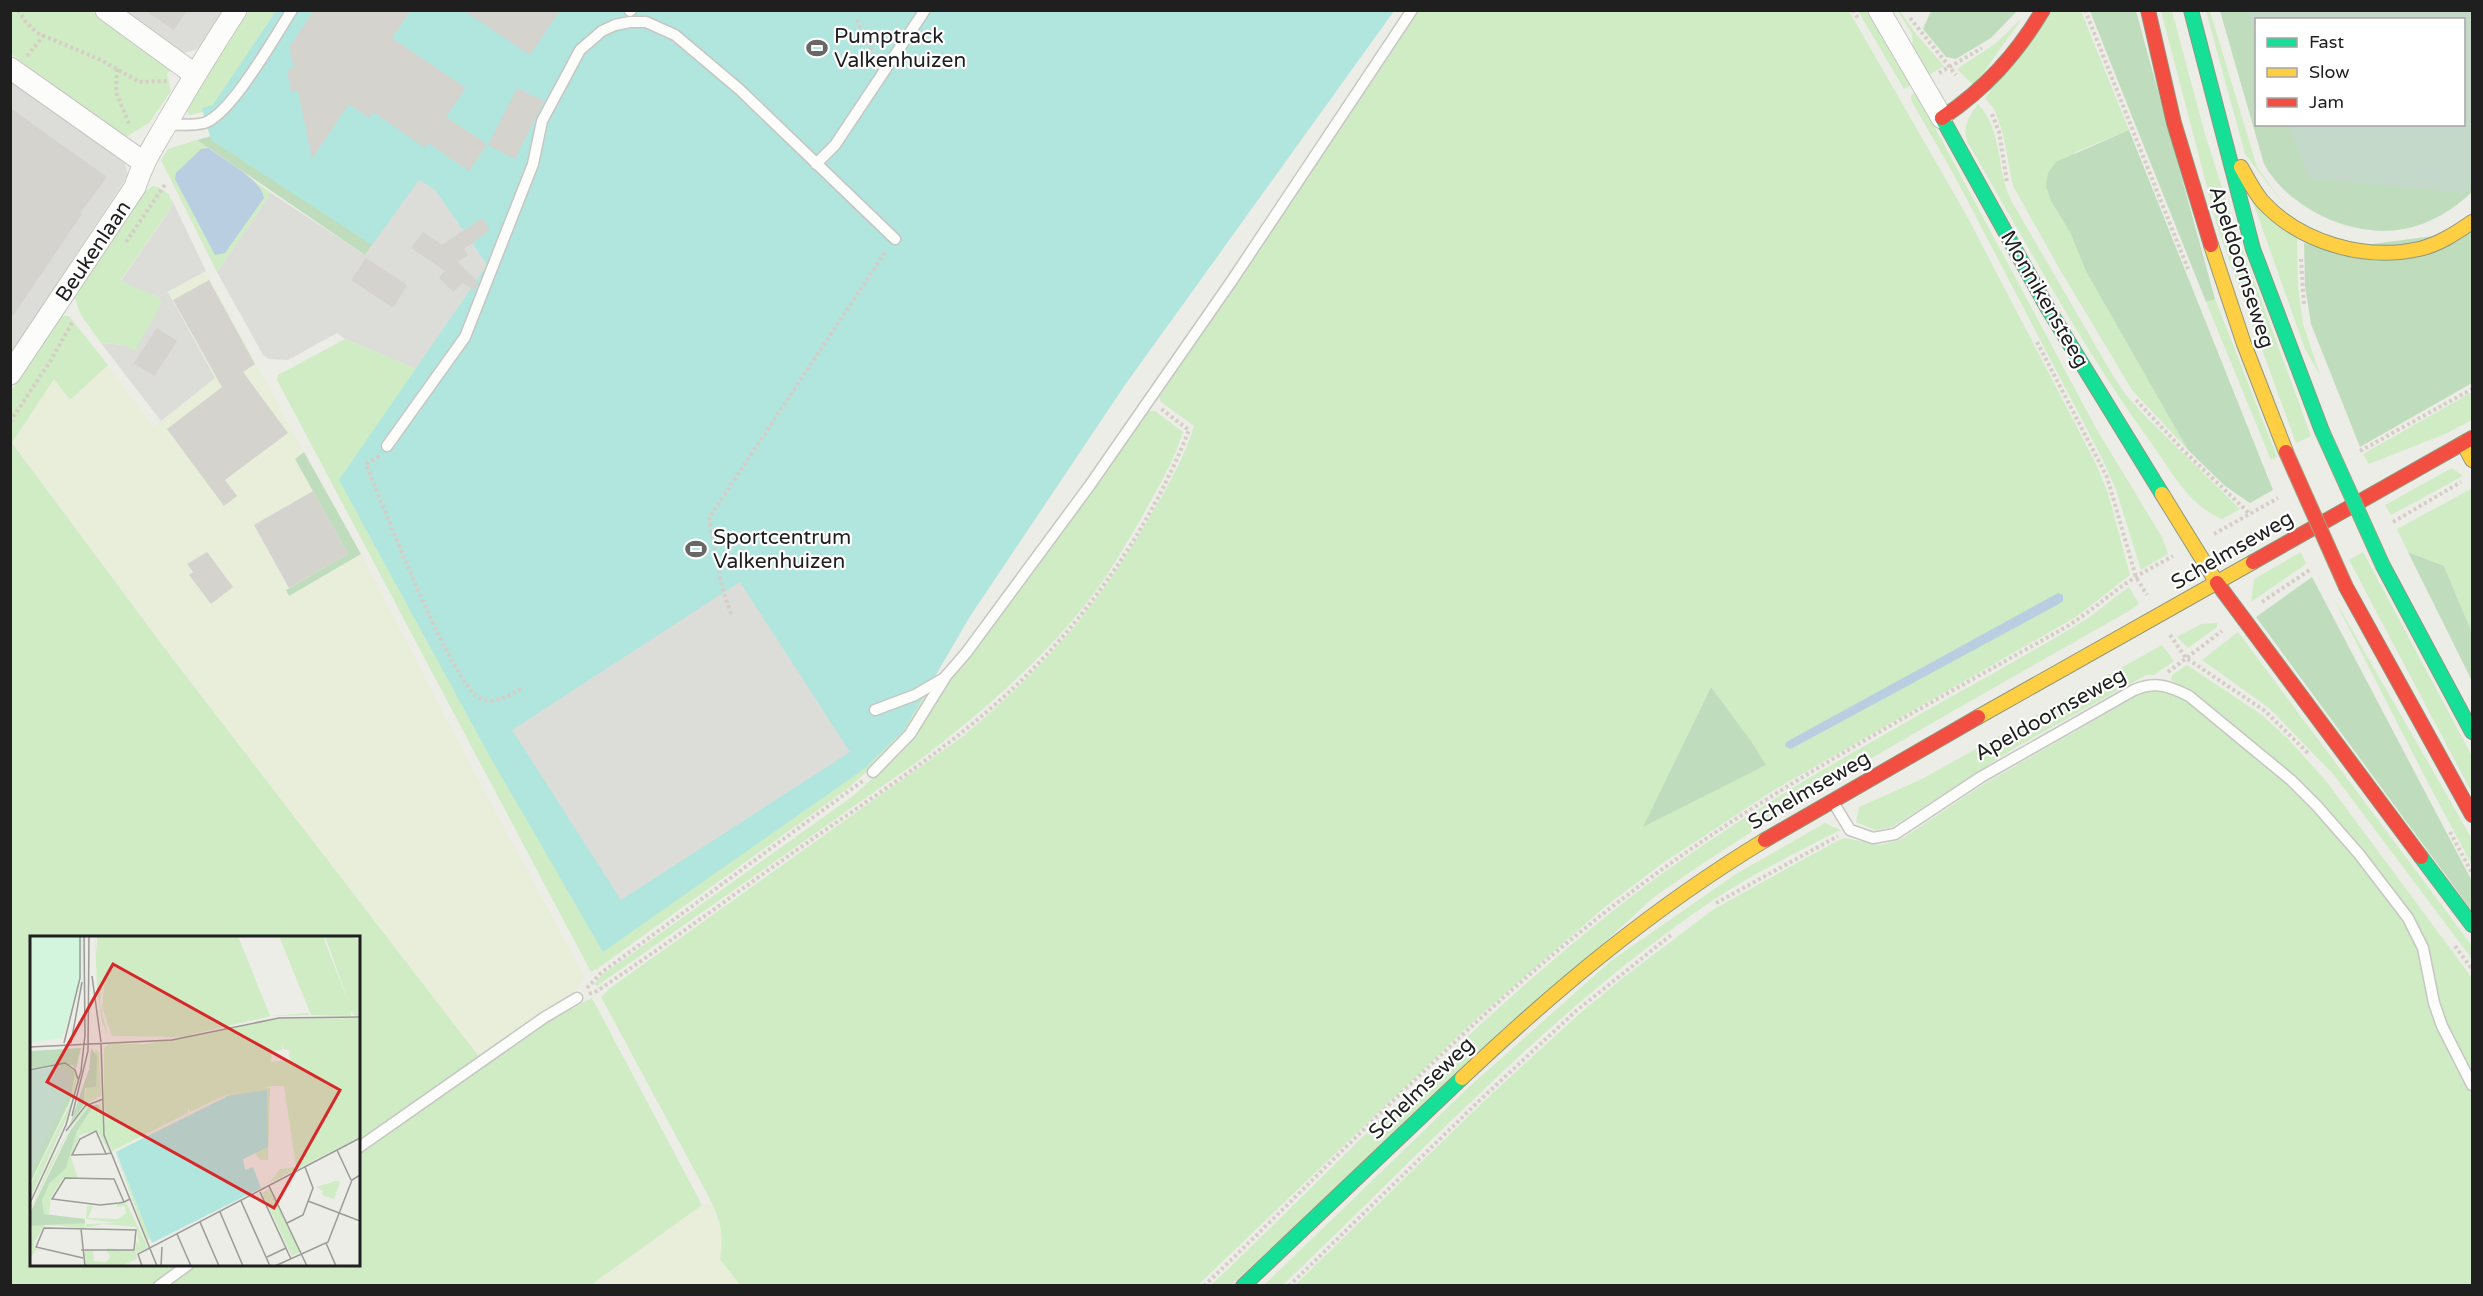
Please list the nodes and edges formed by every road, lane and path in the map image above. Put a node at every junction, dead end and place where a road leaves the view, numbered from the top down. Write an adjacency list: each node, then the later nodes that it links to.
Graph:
1 (18, 10): 17 (path)
2 (106, 10): 21 (street)
3 (236, 10): 21 (street, Beukenlaan)
4 (292, 10): 24 (lane)
5 (925, 10): 20 (lane)
6 (1412, 10): 47 (lane)
7 (1853, 10): 16 (path)
8 (1879, 10): 23 (street, Monnikensteeg)
9 (2043, 10): 22 (main road)
10 (2085, 10): 33 (path)
11 (2148, 10): 54 (main road, Apeldoornseweg, bridge)
12 (2191, 10): 25 (main road, Apeldoornseweg)
13 (1905, 12): 22 (path)
14 (630, 14): 27 (lane); 40 (lane)
15 (857, 20): 20 (path)
16 (1864, 29)
17 (44, 35): 18 (path); 19 (path)
18 (117, 69): 21 (path); 26 (path)
19 (13, 70): 26 (street)
20 (883, 73): 27 (lane)
21 (192, 77): 24 (street, Beukenlaan)
22 (1976, 96): 23 (main road); 29 (path)
23 (1942, 118): 44 (main road, Monnikensteeg)
24 (167, 124): 26 (street, Beukenlaan)
25 (2221, 132): 30 (main road); 50 (main road, Apeldoornseweg, bridge)
26 (143, 162): 36 (street, Beukenlaan)
27 (816, 164): 31 (lane)
28 (166, 183): 32 (path)
29 (2009, 189)
30 (2472, 222)
31 (895, 238): 45 (path)
32 (121, 249)
33 (2190, 273)
34 (76, 315): 38 (path)
35 (2035, 338): 43 (path)
36 (10, 374)
37 (2134, 398): 42 (path)
38 (10, 422)
39 (2468, 440): 41 (main road); 44 (main road, Schelmseweg)
40 (387, 446): 48 (path)
41 (2472, 460)
42 (2250, 514)
43 (2136, 577)
44 (2217, 584): 53 (main road, Schelmseweg); 57 (main road, Monnikensteeg)
45 (731, 614)
46 (2186, 658): 51 (path)
47 (946, 676): 49 (lane); 52 (lane)
48 (522, 688)
49 (875, 710)
50 (2472, 732)
51 (2310, 755)
52 (873, 772): 61 (path)
53 (1832, 800): 55 (lane); 66 (main road, Schelmseweg)
54 (2472, 815)
55 (1850, 830): 56 (path); 62 (lane, Apeldoornseweg)
56 (1712, 906)
57 (2472, 925)
58 (1676, 932): 67 (path)
59 (2448, 938): 60 (path)
60 (2472, 969)
61 (577, 998): 63 (lane)
62 (2472, 1085)
63 (360, 1147)
64 (186, 1266): 65 (lane)
65 (159, 1286)
66 (1244, 1286)
67 (1289, 1286)

